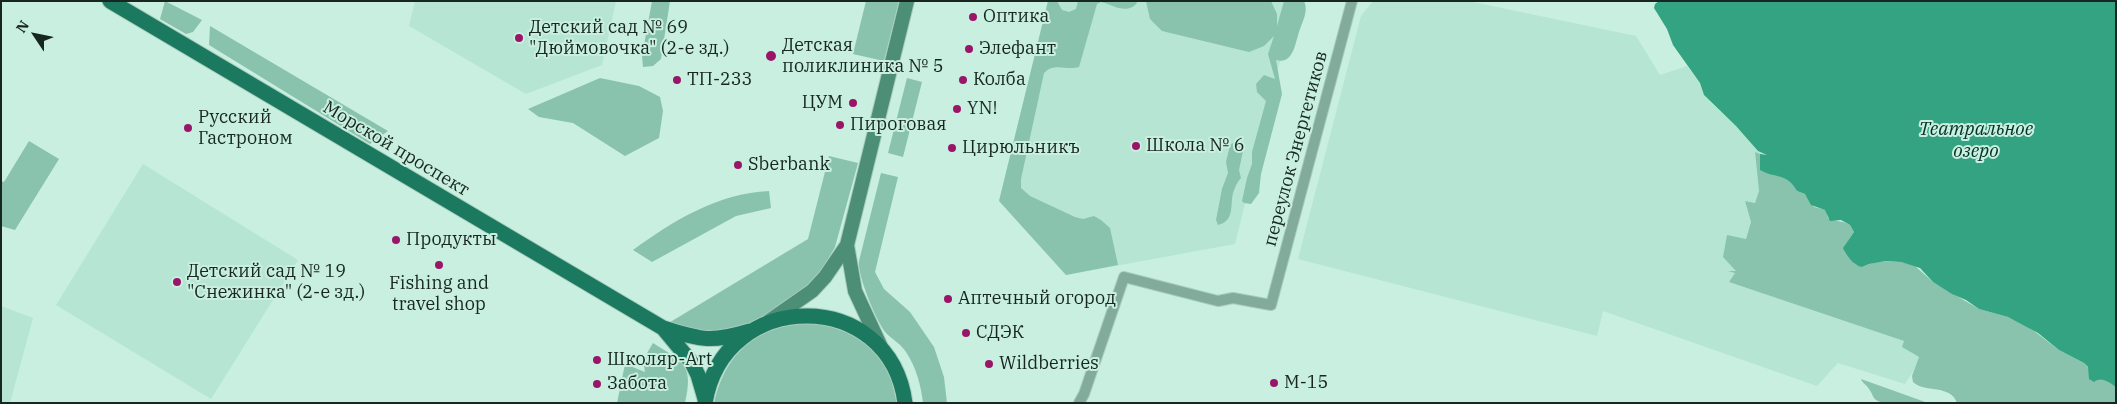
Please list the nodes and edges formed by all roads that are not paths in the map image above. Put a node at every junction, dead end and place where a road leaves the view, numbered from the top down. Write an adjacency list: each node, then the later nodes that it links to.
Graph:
1 (110, 1): 6 (main road, Морской проспект)
2 (907, 1): 4 (main road)
3 (1352, 1): 11 (street, переулок Энергетиков)
4 (847, 246): 5 (main road); 8 (main road)
5 (769, 321): 7 (main road); 8 (main road)
6 (663, 328): 7 (main road); 9 (main road)
7 (750, 331): 9 (main road)
8 (884, 352): 10 (main road)
9 (705, 402)
10 (905, 403)
11 (1078, 403)

